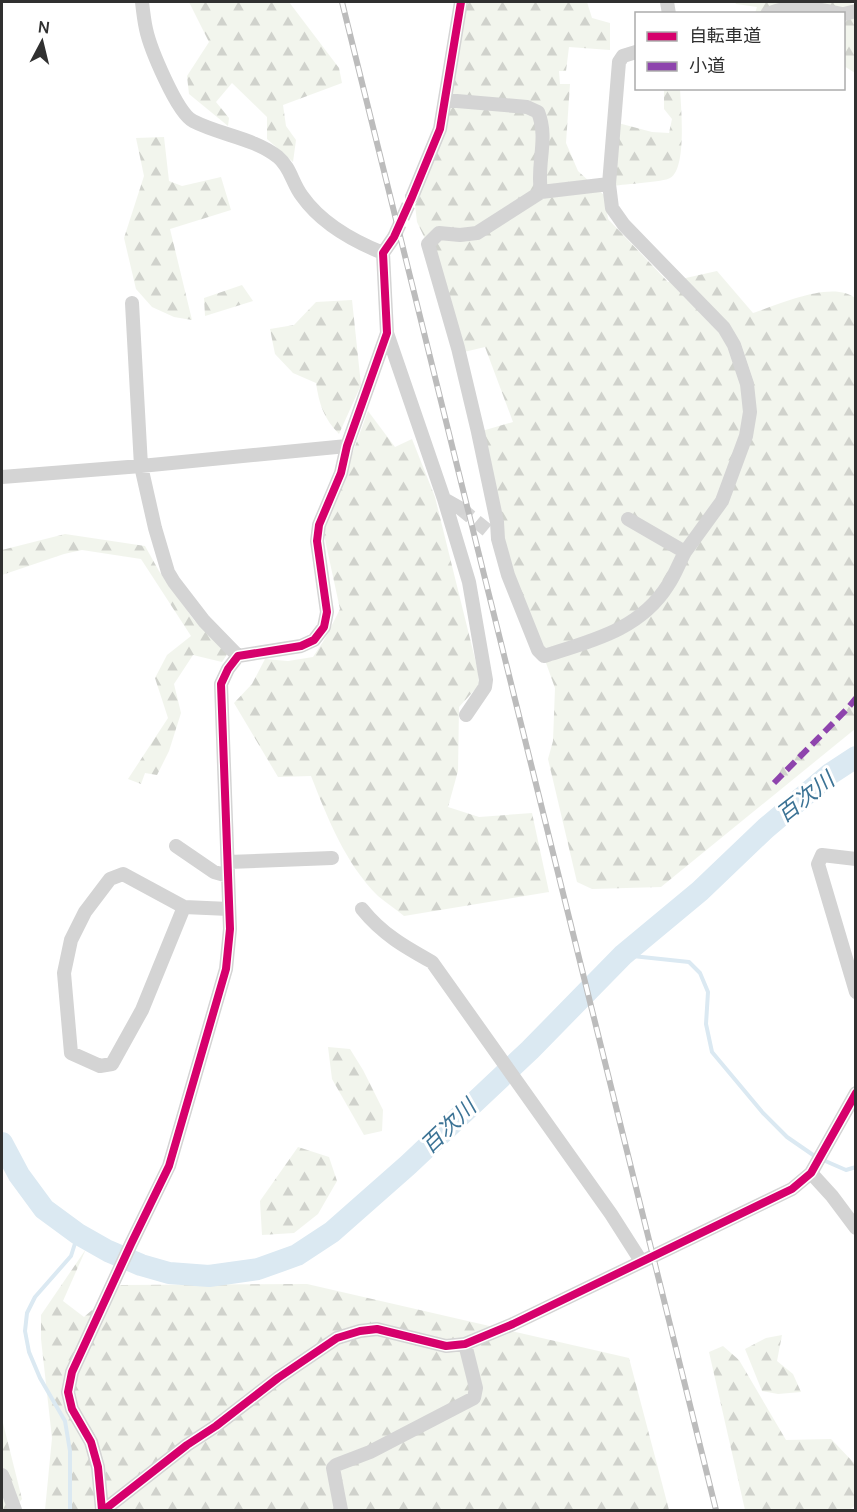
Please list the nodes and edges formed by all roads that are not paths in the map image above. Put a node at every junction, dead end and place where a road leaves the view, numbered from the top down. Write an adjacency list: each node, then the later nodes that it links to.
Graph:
1 (142, 2): 11 (street)
2 (461, 2): 6 (street)
3 (772, 12): 4 (street)
4 (833, 12)
5 (635, 52): 7 (street)
6 (445, 100): 8 (street); 9 (street)
7 (609, 184): 8 (street); 20 (street)
8 (541, 192): 20 (street)
9 (412, 197)
10 (394, 237): 11 (street)
11 (383, 253): 13 (street)
12 (132, 303): 15 (street)
13 (387, 333): 14 (street); 17 (street)
14 (346, 446): 15 (street); 21 (street)
15 (141, 466): 16 (street); 21 (street)
16 (2, 477)
17 (444, 499): 18 (street); 22 (street)
18 (460, 508)
19 (628, 519): 20 (street)
20 (685, 552)
21 (238, 656): 26 (street)
22 (466, 715)
23 (176, 846): 26 (street)
24 (332, 858): 26 (street)
25 (855, 859): 30 (street)
26 (228, 869): 28 (street)
27 (184, 907): 27 (street); 28 (street)
28 (229, 909): 38 (street)
29 (362, 909): 34 (street)
30 (855, 992)
31 (855, 1093): 32 (street)
32 (816, 1163): 33 (street); 34 (street)
33 (855, 1228)
34 (641, 1261): 35 (street)
35 (465, 1344): 38 (street); 39 (street)
36 (2, 1475): 37 (street)
37 (15, 1510)
38 (103, 1510)
39 (341, 1510)

